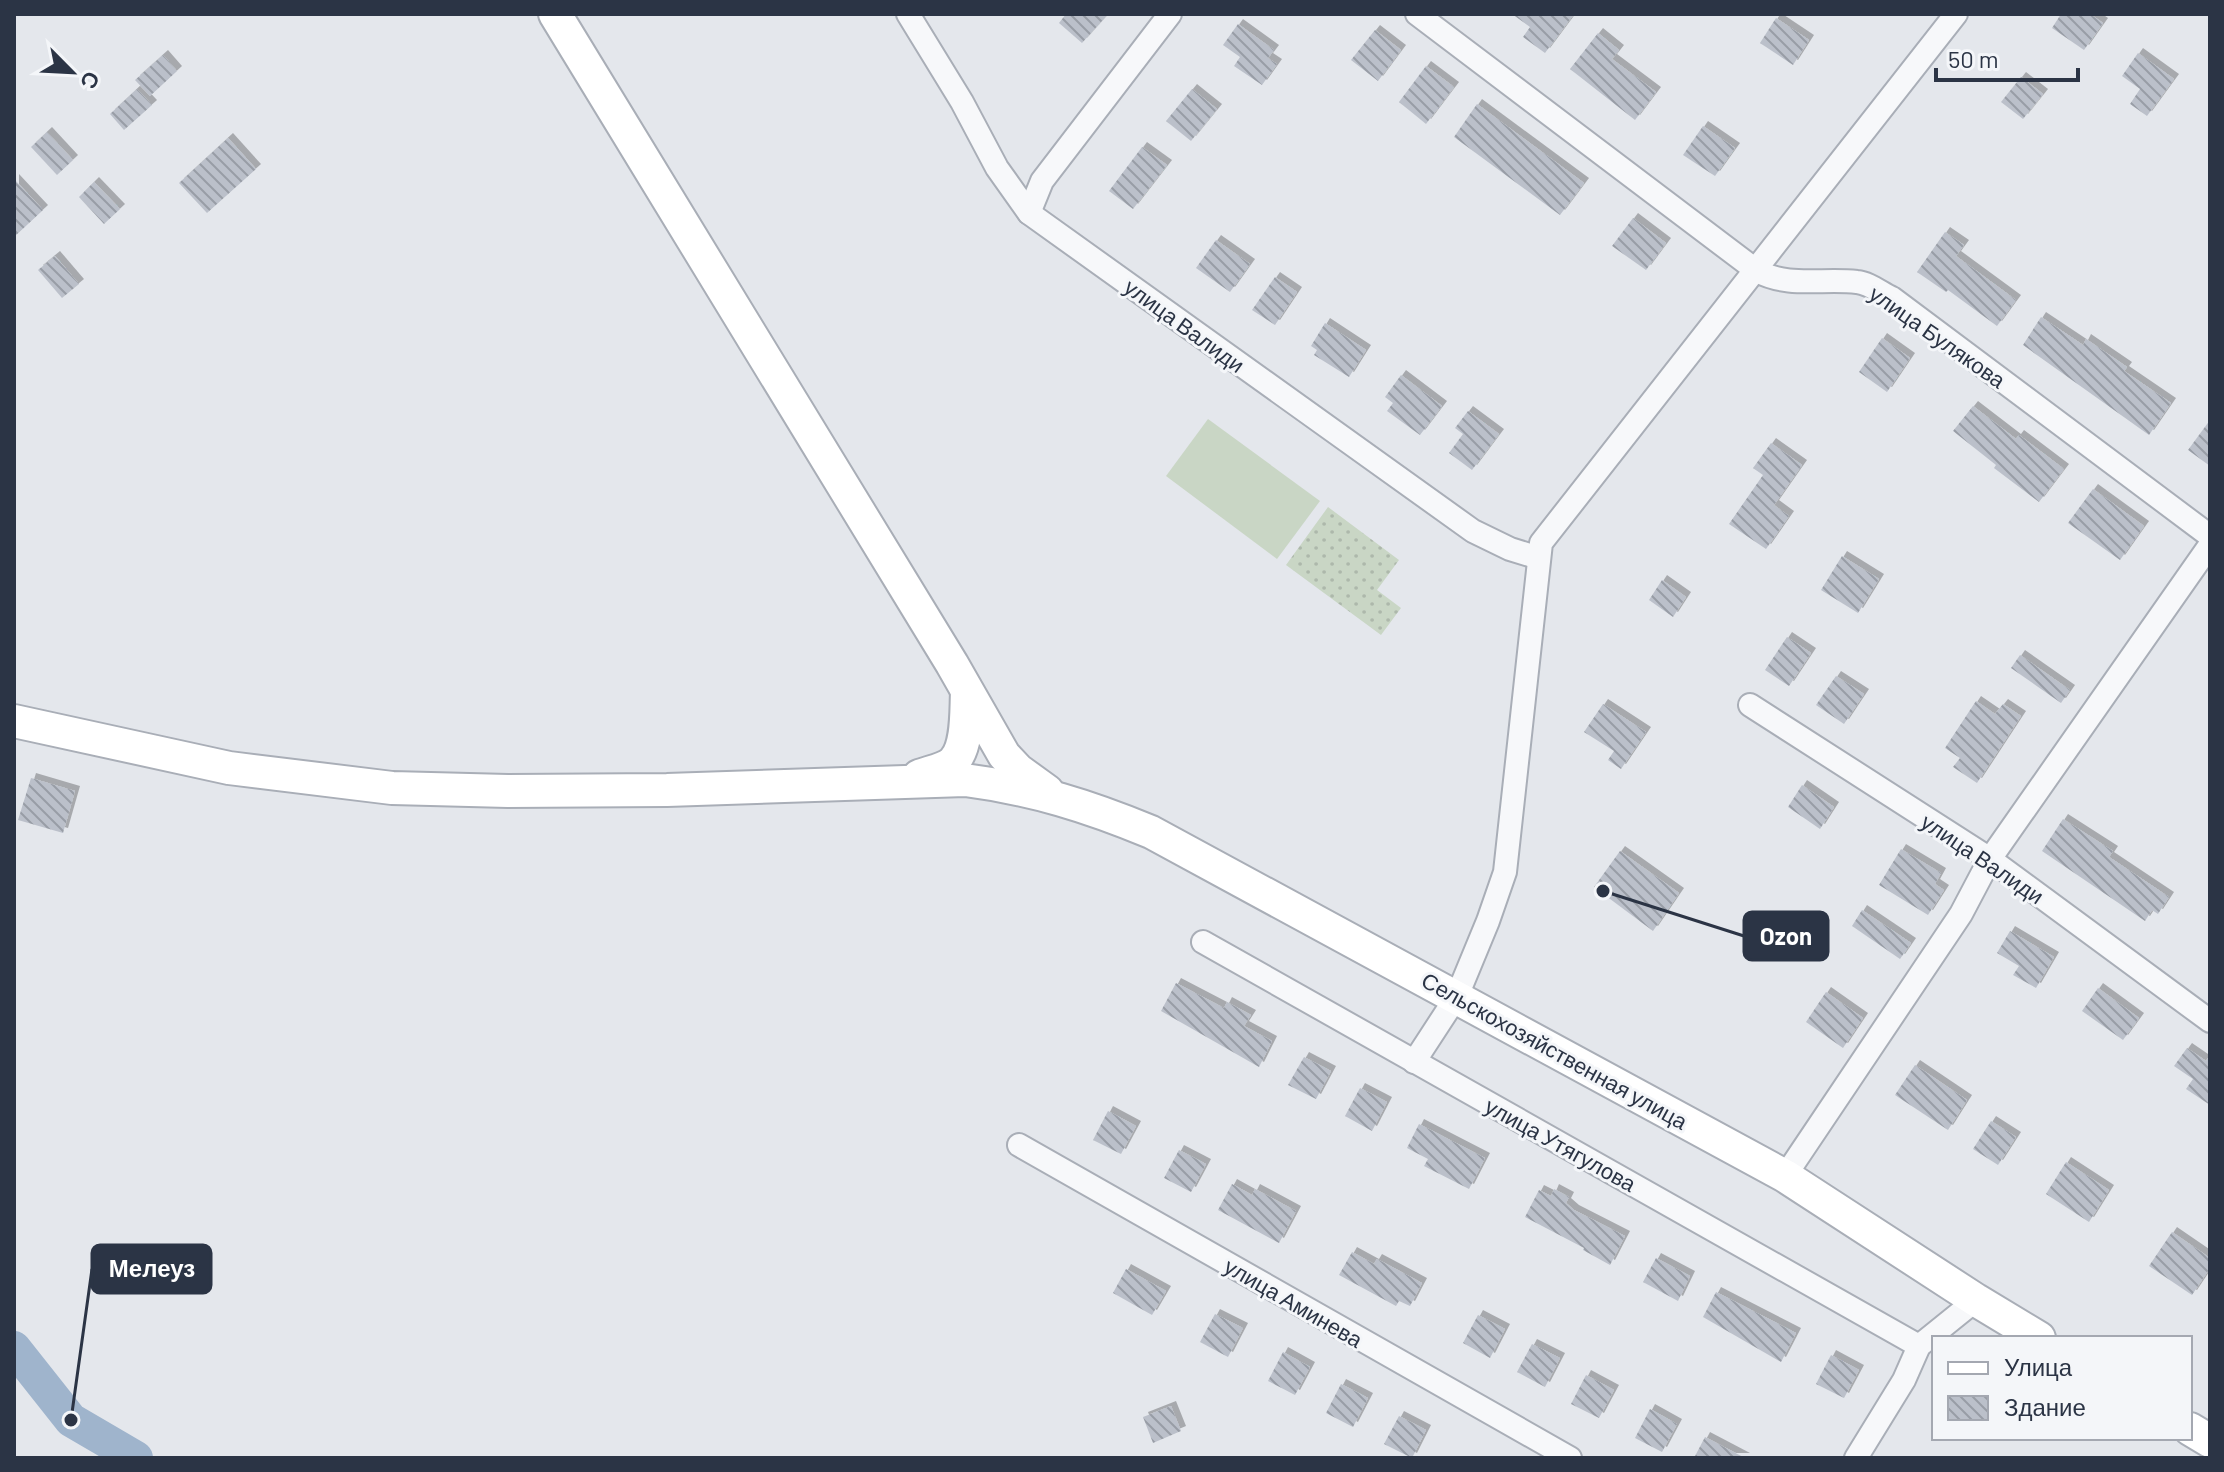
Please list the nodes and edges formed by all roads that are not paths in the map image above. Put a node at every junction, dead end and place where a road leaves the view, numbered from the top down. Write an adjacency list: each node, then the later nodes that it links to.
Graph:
1 (555, 14): 11 (main road)
2 (908, 14): 6 (street, улица Валиди)
3 (1170, 14): 6 (street)
4 (1417, 14): 7 (street, улица Булякова)
5 (1956, 14): 7 (street)
6 (1029, 213): 10 (street, улица Валиди)
7 (1757, 271): 8 (street, улица Булякова); 10 (street)
8 (2210, 536)
9 (2210, 545): 16 (street)
10 (1539, 558): 18 (street)
11 (967, 692): 14 (main road); 15 (main road)
12 (1750, 705): 16 (street, улица Валиди)
13 (14, 721): 14 (main road, Сельскохозяйственная улица)
14 (897, 783): 15 (main road, Сельскохозяйственная улица)
15 (1052, 796): 18 (main road, Сельскохозяйственная улица)
16 (1990, 859): 19 (street, улица Валиди); 22 (street)
17 (1203, 942): 20 (street, улица Утягулова)
18 (1457, 996): 20 (street); 22 (main road, Сельскохозяйственная улица)
19 (2210, 1021)
20 (1414, 1062): 25 (street, улица Утягулова)
21 (1019, 1145): 28 (street, улица Аминева)
22 (1785, 1176): 23 (main road, Сельскохозяйственная улица)
23 (1976, 1300): 24 (main road, Сельскохозяйственная улица); 25 (street)
24 (2036, 1336)
25 (1919, 1346): 29 (street)
26 (2192, 1430): 27 (main road)
27 (2210, 1441)
28 (1570, 1458)
29 (1856, 1458)

